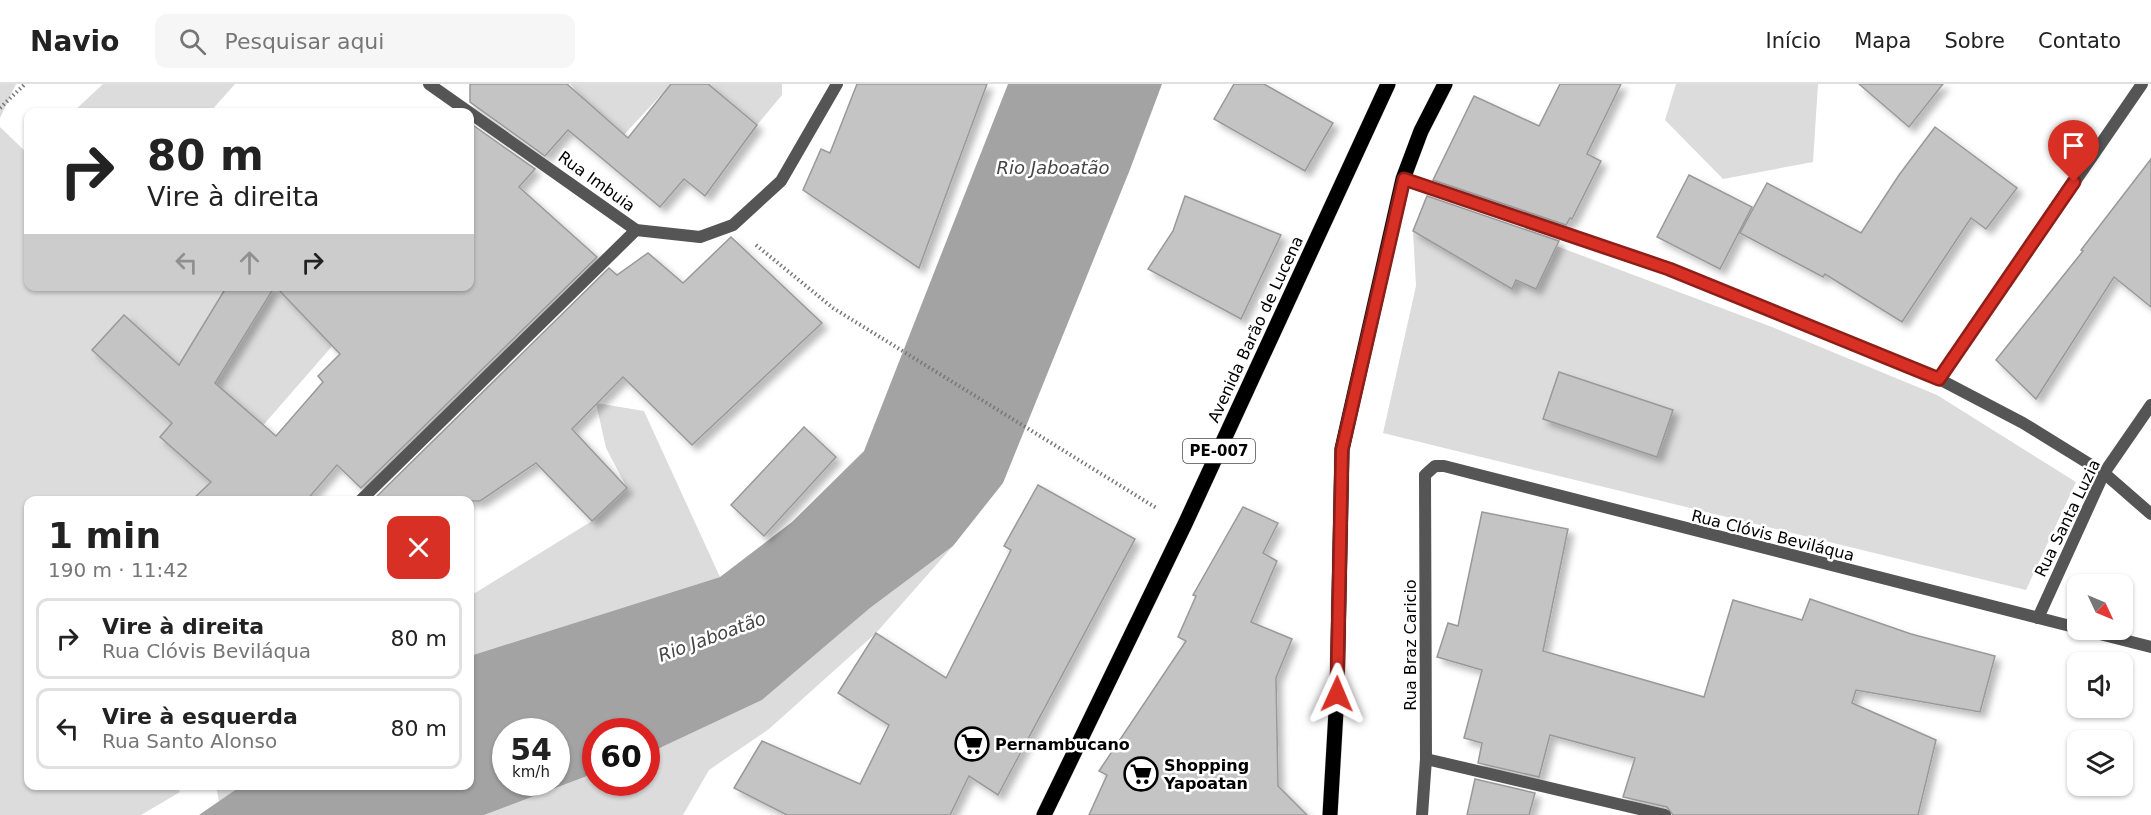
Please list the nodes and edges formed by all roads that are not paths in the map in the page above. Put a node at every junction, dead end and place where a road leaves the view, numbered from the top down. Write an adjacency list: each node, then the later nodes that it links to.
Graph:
1 (429, 84): 6 (street, Rua Imbuia)
2 (837, 84): 9 (street, Rua Imbuia)
3 (1388, 84): 21 (main road, Avenida Barão de Lucena / PE-007)
4 (1445, 84): 8 (main road)
5 (2142, 84): 10 (street)
6 (463, 108)
7 (474, 116): 9 (street, Rua Imbuia)
8 (1404, 179): 10 (street); 22 (main road)
9 (636, 230): 14 (street)
10 (1939, 379): 12 (street)
11 (2151, 405): 12 (street, Rua Santa Luzia)
12 (2104, 473): 15 (street); 16 (street, Rua Santa Luzia)
13 (1425, 475): 16 (street, Rua Clóvis Beviláqua); 20 (street, Rua Braz Caricio)
14 (365, 496)
15 (2151, 514)
16 (2038, 618): 17 (street, Rua Clóvis Beviláqua)
17 (2067, 625)
18 (2123, 640): 19 (street)
19 (2151, 647)
20 (1426, 759): 23 (street, Rua Braz Caricio); 24 (street)
21 (1044, 815)
22 (1330, 815)
23 (1422, 815)
24 (1665, 815)

